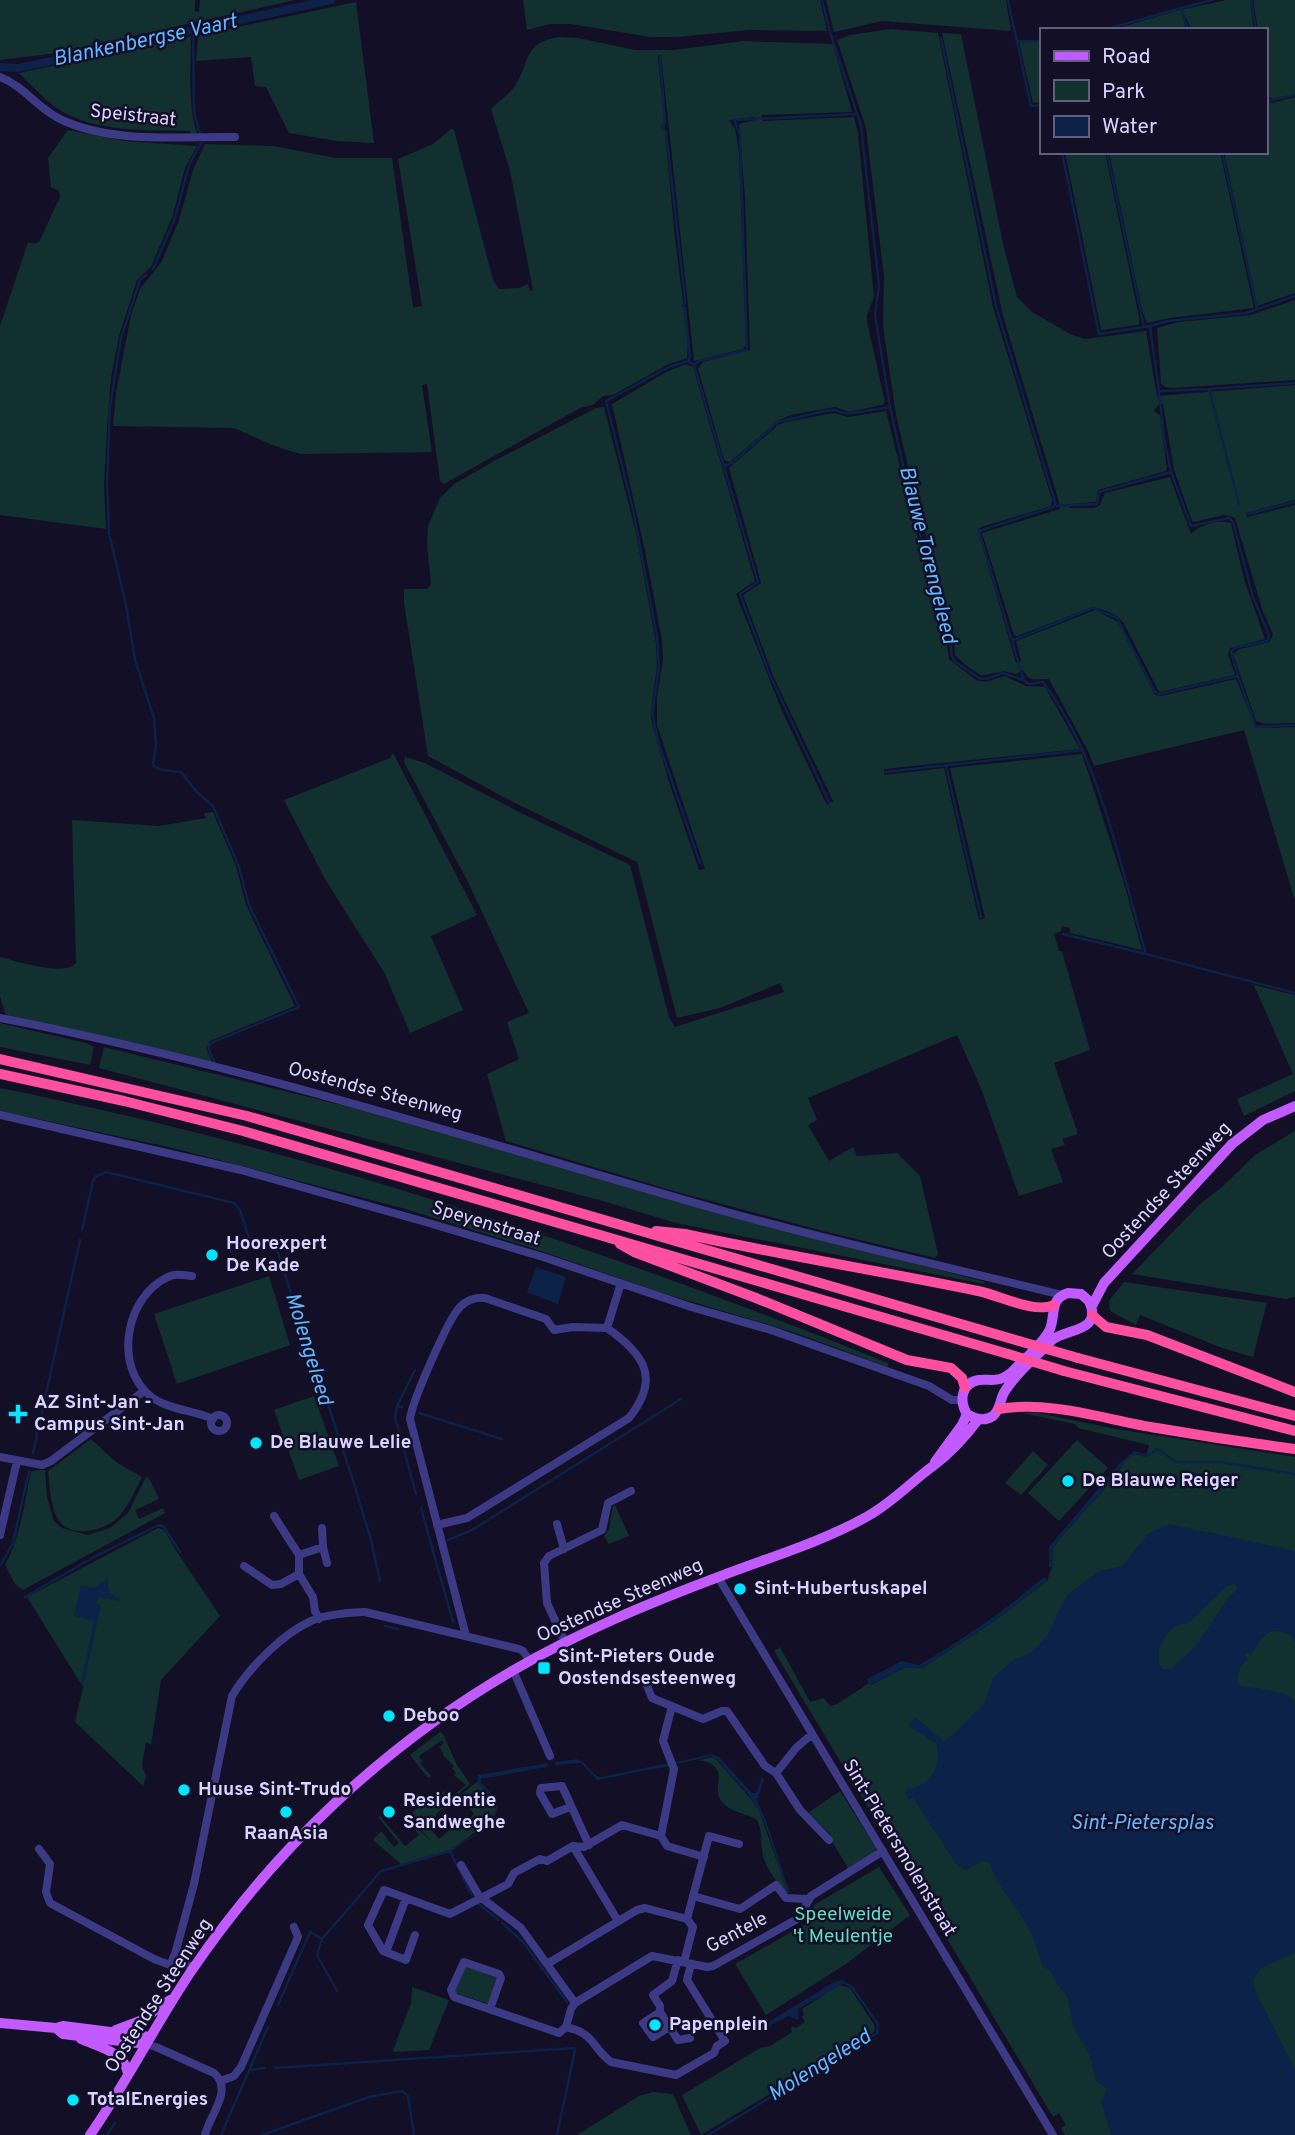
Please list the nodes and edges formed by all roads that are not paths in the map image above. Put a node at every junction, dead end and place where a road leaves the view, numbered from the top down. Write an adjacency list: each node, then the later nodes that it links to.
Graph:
1 (0, 77): 2 (street, Speistraat)
2 (235, 137)
3 (0, 1018): 14 (street, Oostendse Steenweg)
4 (0, 1059): 8 (highway)
5 (0, 1074): 9 (highway)
6 (1295, 1106): 12 (main road, Oostendse Steenweg)
7 (0, 1115): 11 (street, Speyenstraat)
8 (646, 1232): 15 (highway); 24 (highway, bridge)
9 (605, 1235): 18 (highway); 27 (highway, bridge)
10 (192, 1276): 19 (street)
11 (621, 1283): 17 (street); 21 (street, Speyenstraat)
12 (1104, 1283): 13 (main road, Oostendse Steenweg); 16 (main road, Oostendse Steenweg)
13 (1081, 1294): 14 (main road, Oostendse Steenweg); 16 (main road)
14 (1062, 1295): 15 (main road)
15 (1054, 1305): 18 (main road)
16 (1092, 1310): 20 (highway); 22 (main road, Oostendse Steenweg)
17 (607, 1328): 35 (street); 35 (street)
18 (965, 1388): 21 (main road)
19 (144, 1391): 25 (street); 30 (street)
20 (1295, 1392)
21 (957, 1400): 23 (main road)
22 (999, 1409): 26 (main road, Oostendse Steenweg); 28 (highway)
23 (967, 1414): 26 (main road); 31 (main road, Oostendse Steenweg)
24 (1295, 1416)
25 (209, 1417)
26 (978, 1420): 31 (main road, Oostendse Steenweg)
27 (1295, 1431)
28 (1295, 1449)
29 (0, 1457): 30 (street)
30 (16, 1461): 37 (street)
31 (933, 1466): 44 (main road, Oostendse Steenweg)
32 (631, 1492): 39 (street)
33 (274, 1516): 40 (street)
34 (557, 1524): 39 (street)
35 (437, 1525): 46 (street)
36 (322, 1528): 38 (street)
37 (0, 1535)
38 (323, 1547): 40 (street); 41 (street)
39 (564, 1549): 47 (street)
40 (299, 1555): 43 (street)
41 (327, 1563)
42 (244, 1566): 43 (street)
43 (299, 1574): 45 (street)
44 (718, 1577): 47 (main road, Oostendse Steenweg); 52 (street, Sint-Pietersmolenstraat)
45 (319, 1619): 46 (street); 74 (street)
46 (466, 1636): 48 (street)
47 (565, 1642): 48 (main road, Oostendse Steenweg)
48 (530, 1661): 49 (main road, Oostendse Steenweg)
49 (513, 1671): 53 (street); 77 (main road, Oostendse Steenweg)
50 (646, 1684): 51 (street)
51 (672, 1706): 54 (street); 56 (street)
52 (812, 1734): 54 (street); 62 (street, Sint-Pietersmolenstraat)
53 (550, 1756)
54 (776, 1773): 57 (street)
55 (570, 1807): 59 (street)
56 (661, 1836): 59 (street); 63 (street)
57 (828, 1840)
58 (739, 1844): 63 (street)
59 (589, 1845): 60 (street)
60 (573, 1846): 67 (street); 70 (street)
61 (39, 1849): 74 (street)
62 (883, 1851): 68 (street, Gentele); 94 (street, Sint-Pietersmolenstraat)
63 (704, 1857): 65 (street)
64 (461, 1865): 67 (street)
65 (693, 1896): 68 (street); 69 (street)
66 (406, 1898): 67 (street); 73 (street); 73 (street)
67 (481, 1898): 76 (street)
68 (807, 1899): 75 (street, Gentele)
69 (687, 1919): 70 (street); 75 (street)
70 (618, 1921): 76 (street)
71 (294, 1927): 91 (street)
72 (415, 1935): 73 (street)
73 (386, 1952)
74 (175, 1954): 77 (street)
75 (684, 1962): 79 (street, Gentele); 81 (street); 83 (street)
76 (547, 1964): 79 (street)
77 (193, 1969): 78 (main road, Oostendse Steenweg)
78 (174, 1997): 86 (main road); 89 (main road, Oostendse Steenweg)
79 (575, 2003): 83 (street)
80 (490, 2009): 80 (street); 83 (street)
81 (660, 2012): 84 (street); 84 (street)
82 (0, 2023): 85 (main road)
83 (566, 2027)
84 (669, 2027): 88 (street)
85 (56, 2028): 86 (main road); 87 (main road)
86 (112, 2031): 89 (main road)
87 (71, 2035): 89 (main road); 90 (main road)
88 (690, 2038)
89 (148, 2040): 90 (main road, Oostendse Steenweg); 91 (street)
90 (128, 2073): 92 (main road, Oostendse Steenweg)
91 (221, 2081): 93 (street)
92 (90, 2135)
93 (205, 2135)
94 (1053, 2135)

